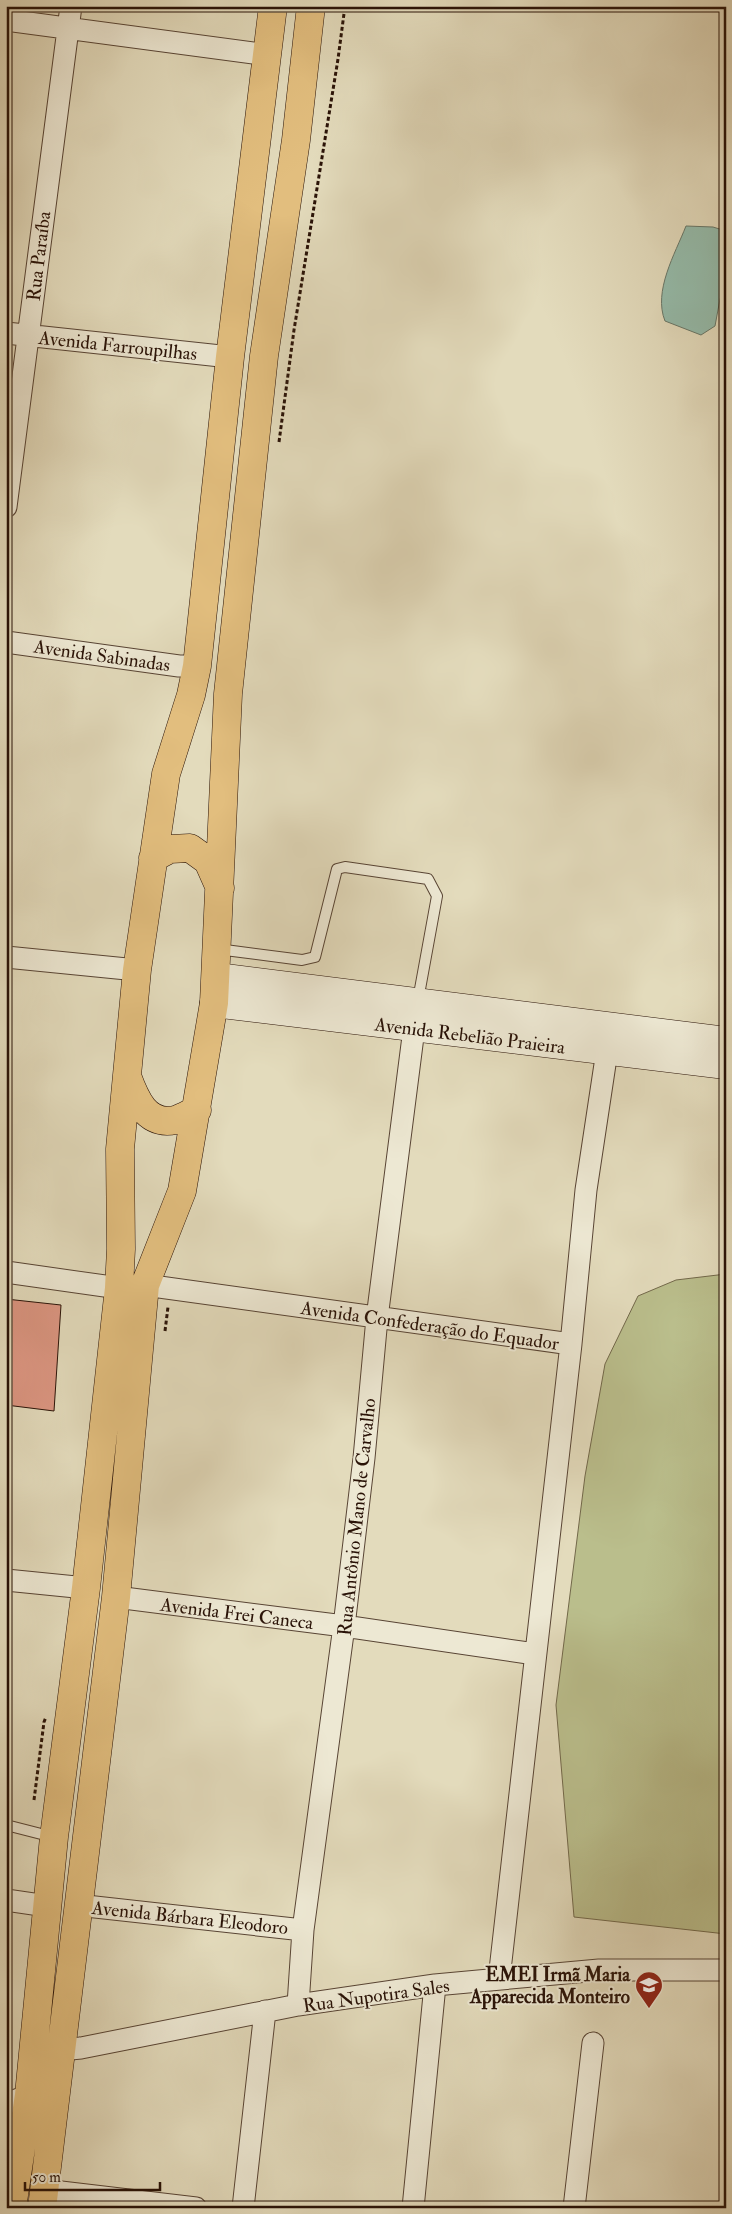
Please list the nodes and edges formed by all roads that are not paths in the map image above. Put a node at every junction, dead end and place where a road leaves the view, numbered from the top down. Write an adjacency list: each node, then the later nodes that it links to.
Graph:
1 (71, 6): 5 (street, Rua Paraíba)
2 (273, 6): 6 (main road)
3 (311, 6): 14 (main road)
4 (6, 20): 5 (street)
5 (68, 28): 6 (street); 8 (street, Rua Paraíba)
6 (268, 55): 9 (main road)
7 (6, 333): 8 (street, Avenida Farroupilhas)
8 (28, 336): 9 (street, Avenida Farroupilhas); 10 (street, Rua Paraíba)
9 (230, 357): 12 (main road)
10 (6, 507)
11 (6, 642): 12 (street, Avenida Sabinadas)
12 (197, 666): 13 (main road)
13 (153, 858): 14 (main road); 17 (main road)
14 (220, 888): 15 (main road)
15 (218, 947): 18 (main road); 20 (lane)
16 (6, 957): 17 (street)
17 (136, 970): 24 (main road)
18 (216, 977): 19 (main road); 20 (street, Avenida Rebelião Praieira)
19 (214, 1003): 20 (street, Avenida Rebelião Praieira); 25 (main road)
20 (416, 1015): 21 (street, Avenida Rebelião Praieira); 28 (street, Rua Antônio Mano de Carvalho)
21 (591, 1041): 22 (street, Avenida Rebelião Praieira); 23 (street, Avenida Rebelião Praieira); 29 (street, Avenida Confederação do Equador)
22 (726, 1041)
23 (726, 1065)
24 (126, 1075): 25 (main road); 27 (main road)
25 (197, 1110): 27 (main road)
26 (6, 1272): 27 (street, Avenida Confederação do Equador)
27 (132, 1287): 28 (street, Avenida Confederação do Equador); 31 (main road); 32 (main road)
28 (377, 1318): 29 (street, Avenida Confederação do Equador); 33 (street, Rua Antônio Mano de Carvalho)
29 (571, 1344): 34 (street)
30 (6, 1580): 31 (street)
31 (86, 1588): 36 (main road)
32 (116, 1597): 33 (street, Avenida Frei Caneca); 38 (main road)
33 (344, 1626): 34 (street, Avenida Frei Caneca); 40 (street, Rua Antônio Mano de Carvalho)
34 (535, 1654): 42 (street)
35 (6, 1825): 36 (lane)
36 (54, 1837): 39 (main road)
37 (6, 1900): 39 (street)
38 (77, 1905): 40 (street, Avenida Bárbara Eleodoro); 47 (main road)
39 (47, 1906): 48 (main road)
40 (303, 1930): 44 (street, Rua Antônio Mano de Carvalho)
41 (726, 1970): 42 (street, Rua Nupotira Sales)
42 (498, 1979): 43 (street, Rua Nupotira Sales)
43 (435, 1985): 44 (street, Rua Nupotira Sales); 53 (street)
44 (298, 2005): 45 (street, Rua Nupotira Sales)
45 (265, 2012): 47 (street, Rua Nupotira Sales); 52 (street)
46 (592, 2043): 54 (street)
47 (60, 2050): 49 (main road)
48 (18, 2099): 50 (main road)
49 (43, 2199): 51 (street)
50 (12, 2208)
51 (196, 2208)
52 (243, 2208)
53 (413, 2208)
54 (574, 2208)

